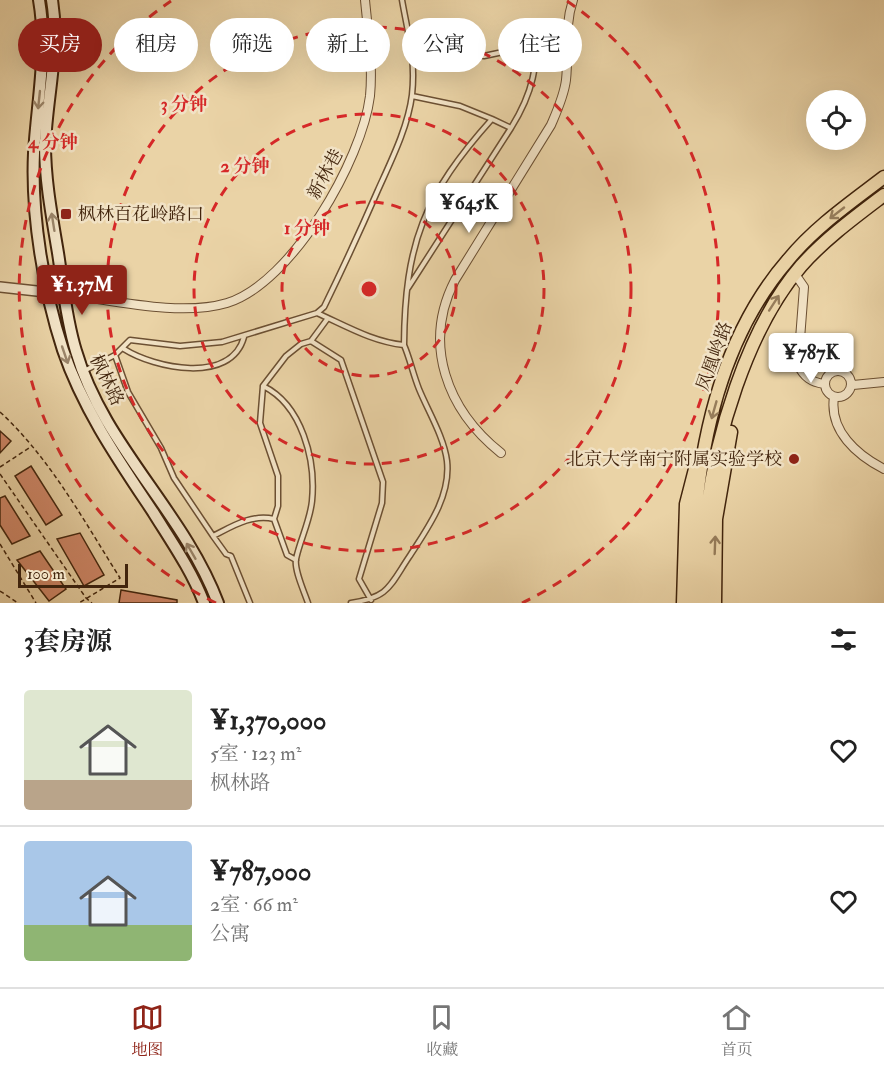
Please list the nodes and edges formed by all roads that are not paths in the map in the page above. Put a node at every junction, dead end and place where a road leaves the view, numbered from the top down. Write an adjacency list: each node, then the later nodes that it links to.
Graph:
1 (39, 0): 17 (main road, 枫林路, one-way to 17)
2 (52, 0): 18 (main road, 枫林路, one-way to 2)
3 (365, 0): 18 (street, 新林巷)
4 (402, 0): 6 (lane)
5 (573, 0): 34 (street)
6 (406, 18)
7 (412, 72): 9 (lane)
8 (535, 72): 11 (lane)
9 (411, 96): 10 (lane); 19 (lane)
10 (492, 119): 11 (lane); 16 (lane)
11 (511, 129): 16 (lane)
12 (884, 177): 33 (main road, 凤凰岭路, one-way to 33)
13 (884, 195): 14 (main road, 凤凰岭路)
14 (795, 274): 28 (street); 31 (main road, 凤凰岭路, one-way to 14)
15 (0, 286): 17 (street)
16 (406, 291): 23 (lane)
17 (48, 292): 18 (street); 41 (main road, 枫林路, one-way to 41)
18 (64, 294): 26 (main road, 枫林路)
19 (317, 313): 20 (lane); 21 (lane)
20 (328, 318): 22 (lane); 23 (lane)
21 (244, 337): 24 (lane); 24 (lane)
22 (311, 341): 30 (lane); 40 (lane)
23 (404, 345): 40 (lane)
24 (124, 349): 25 (lane)
25 (115, 355): 26 (lane); 37 (lane)
26 (83, 372): 42 (main road, 枫林路, one-way to 26)
27 (884, 382): 29 (street)
28 (824, 384): 29 (street); 32 (street)
29 (853, 385): 32 (street)
30 (263, 386): 36 (lane); 38 (lane)
31 (736, 392): 39 (main road, 凤凰岭路); 49 (main road, one-way to 31)
32 (834, 397): 35 (street)
33 (707, 437): 39 (main road, 凤凰岭路); 46 (main road)
34 (501, 453)
35 (884, 469)
36 (274, 519): 37 (lane); 38 (lane)
37 (213, 536): 43 (lane)
38 (296, 560): 44 (lane)
39 (698, 581): 47 (main road, 凤凰岭路); 48 (main road)
40 (372, 600): 45 (lane)
41 (204, 603)
42 (218, 603)
43 (250, 603)
44 (308, 603)
45 (351, 603)
46 (683, 603)
47 (692, 603)
48 (704, 603)
49 (715, 603)

